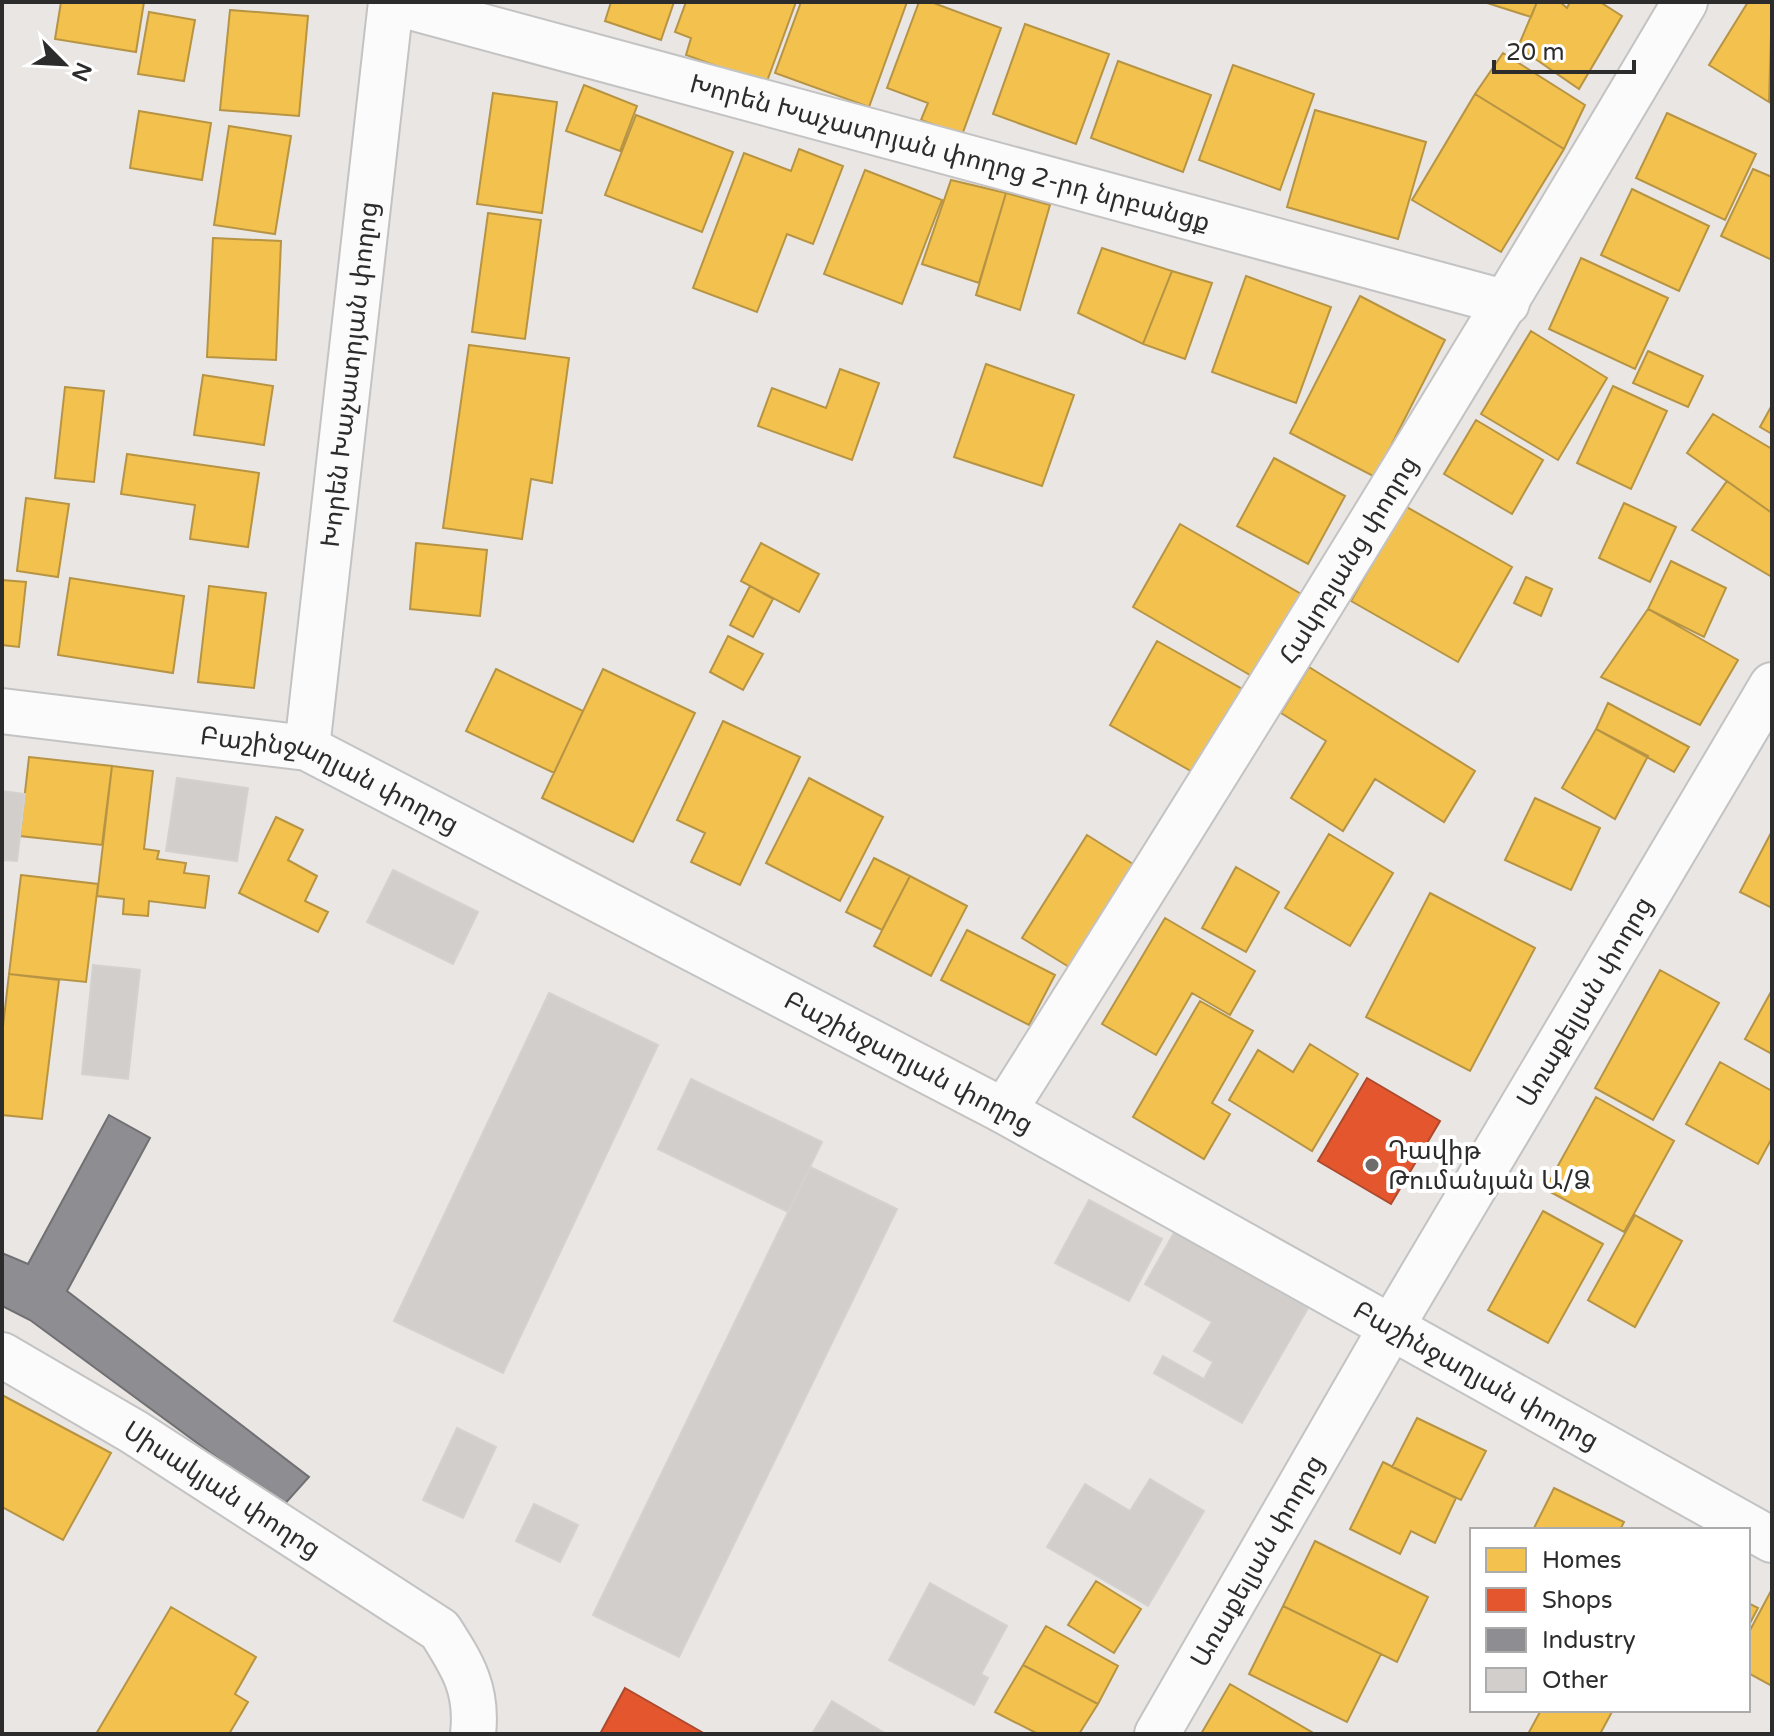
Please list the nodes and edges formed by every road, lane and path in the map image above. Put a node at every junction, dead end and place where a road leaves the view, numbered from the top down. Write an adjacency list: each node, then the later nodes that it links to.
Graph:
1 (392, 2): 3 (street, Խորեն Խաչատրյան փողոց 2-րդ նրբանցք); 6 (street, Խորեն Խաչատրյան փողոց)
2 (1685, 2): 3 (street, Հակոբյանց փողոց)
3 (1507, 303): 7 (street, Հակոբյանց փողոց)
4 (1772, 685): 8 (street, Առաքելյան փողոց)
5 (2, 711): 6 (street, Բաշինջաղյան փողոց)
6 (307, 748): 7 (street, Բաշինջաղյան փողոց)
7 (1004, 1111): 8 (street, Բաշինջաղյան փողոց)
8 (1392, 1326): 10 (street, Բաշինջաղյան փողոց); 12 (street, Առաքելյան փողոց)
9 (2, 1355): 11 (street, Սիսակյան փողոց)
10 (1772, 1540)
11 (473, 1734)
12 (1157, 1734)

